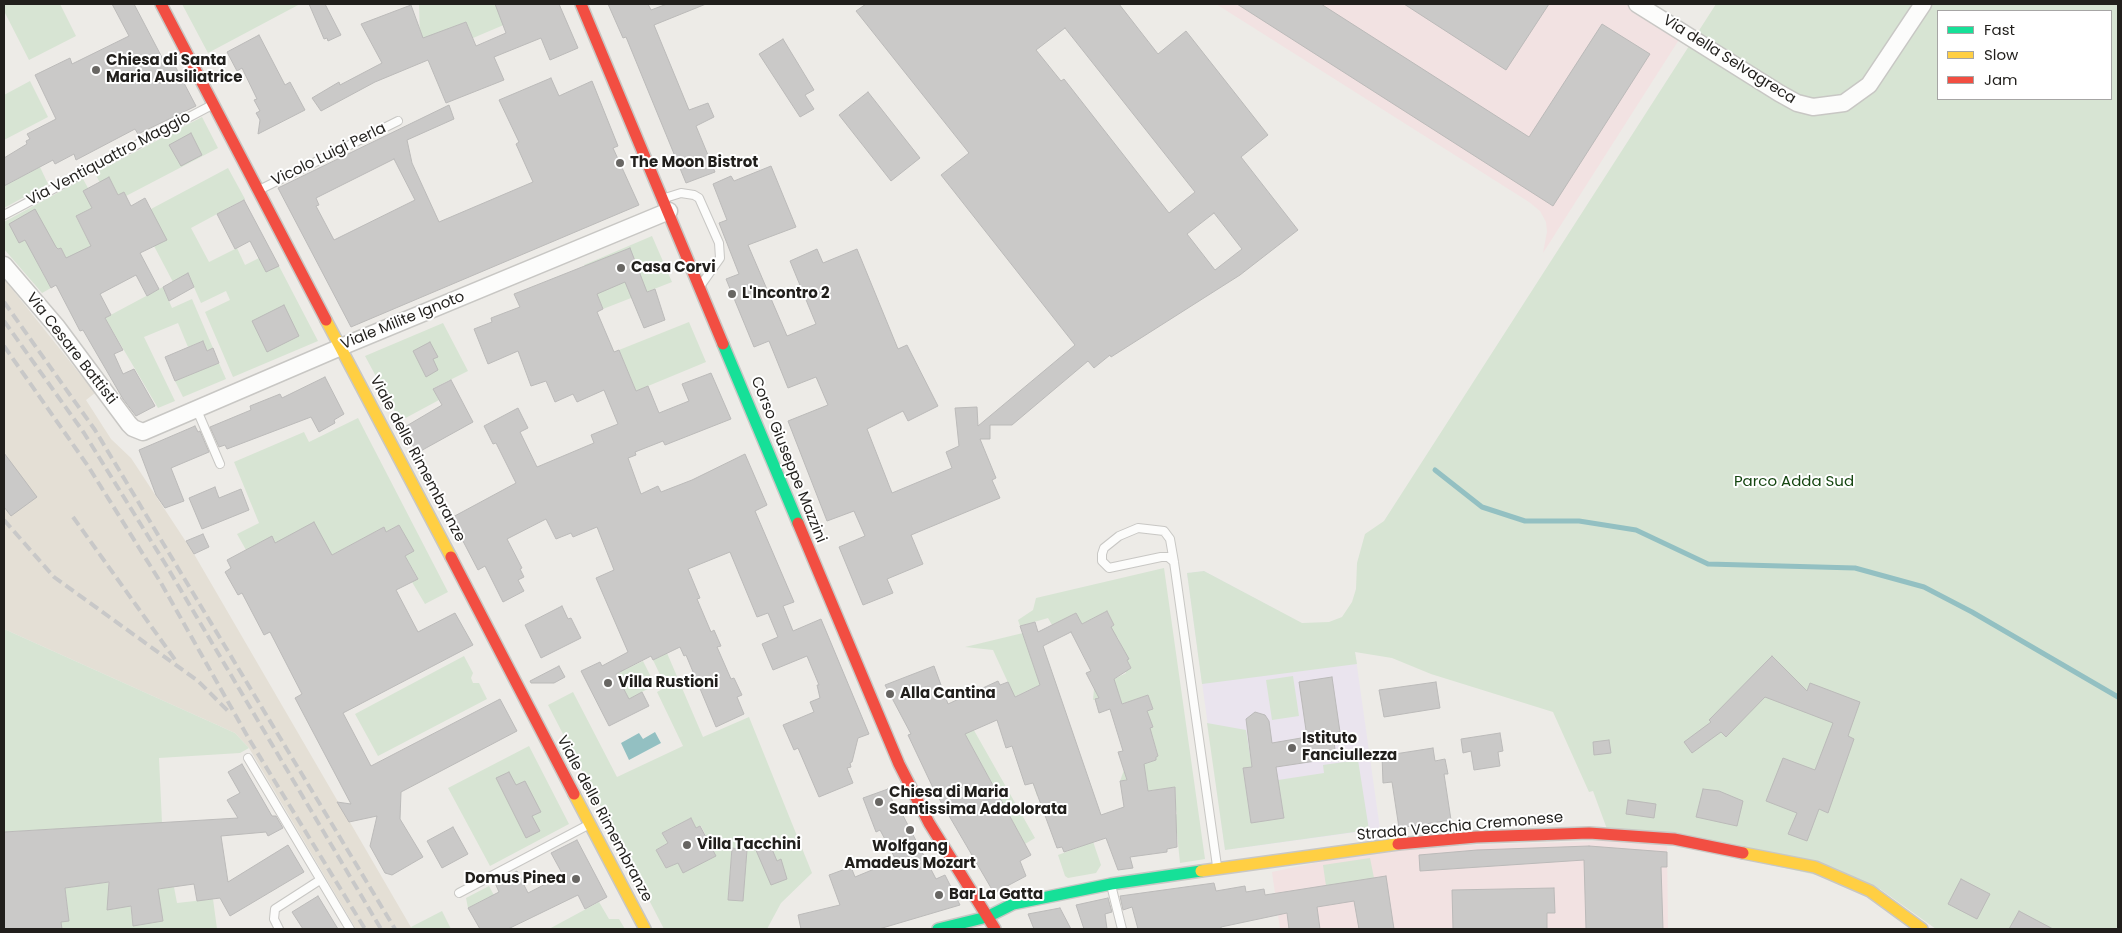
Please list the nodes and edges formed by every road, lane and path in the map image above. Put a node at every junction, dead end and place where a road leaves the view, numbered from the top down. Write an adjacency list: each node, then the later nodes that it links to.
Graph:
1 (161, 4): 5 (street, Viale delle Rimembranze)
2 (581, 4): 8 (street, Corso Giuseppe Mazzini)
3 (1637, 4): 4 (street, Via della Selvagreca)
4 (1923, 4)
5 (214, 104): 7 (street, Viale delle Rimembranze); 9 (lane, Via Ventiquattro Maggio)
6 (398, 121): 7 (lane, Vicolo Luigi Perla)
7 (259, 190): 12 (street, Viale delle Rimembranze)
8 (667, 205): 11 (street, Corso Giuseppe Mazzini); 11 (lane); 12 (street, Viale Milite Ignoto)
9 (4, 215)
10 (4, 265): 14 (street, Via Cesare Battisti)
11 (700, 287): 23 (street, Corso Giuseppe Mazzini)
12 (341, 347): 13 (street, Viale Milite Ignoto); 18 (street, Viale delle Rimembranze)
13 (197, 410): 14 (street, Viale Milite Ignoto); 15 (lane)
14 (138, 431)
15 (220, 464)
16 (1174, 562): 16 (lane); 19 (lane)
17 (248, 758): 20 (lane)
18 (590, 824): 22 (lane); 26 (street, Viale delle Rimembranze)
19 (1218, 868): 21 (street, Strada Vecchia Cremonese); 30 (street, Strada Vecchia Cremonese)
20 (320, 880): 24 (lane); 25 (lane)
21 (1111, 884): 23 (street, Strada Vecchia Cremonese); 29 (lane)
22 (458, 893)
23 (986, 917): 27 (street, Strada Vecchia Cremonese); 28 (street, Corso Giuseppe Mazzini)
24 (279, 929)
25 (350, 929)
26 (645, 929)
27 (938, 929)
28 (994, 929)
29 (1122, 929)
30 (1922, 929)

